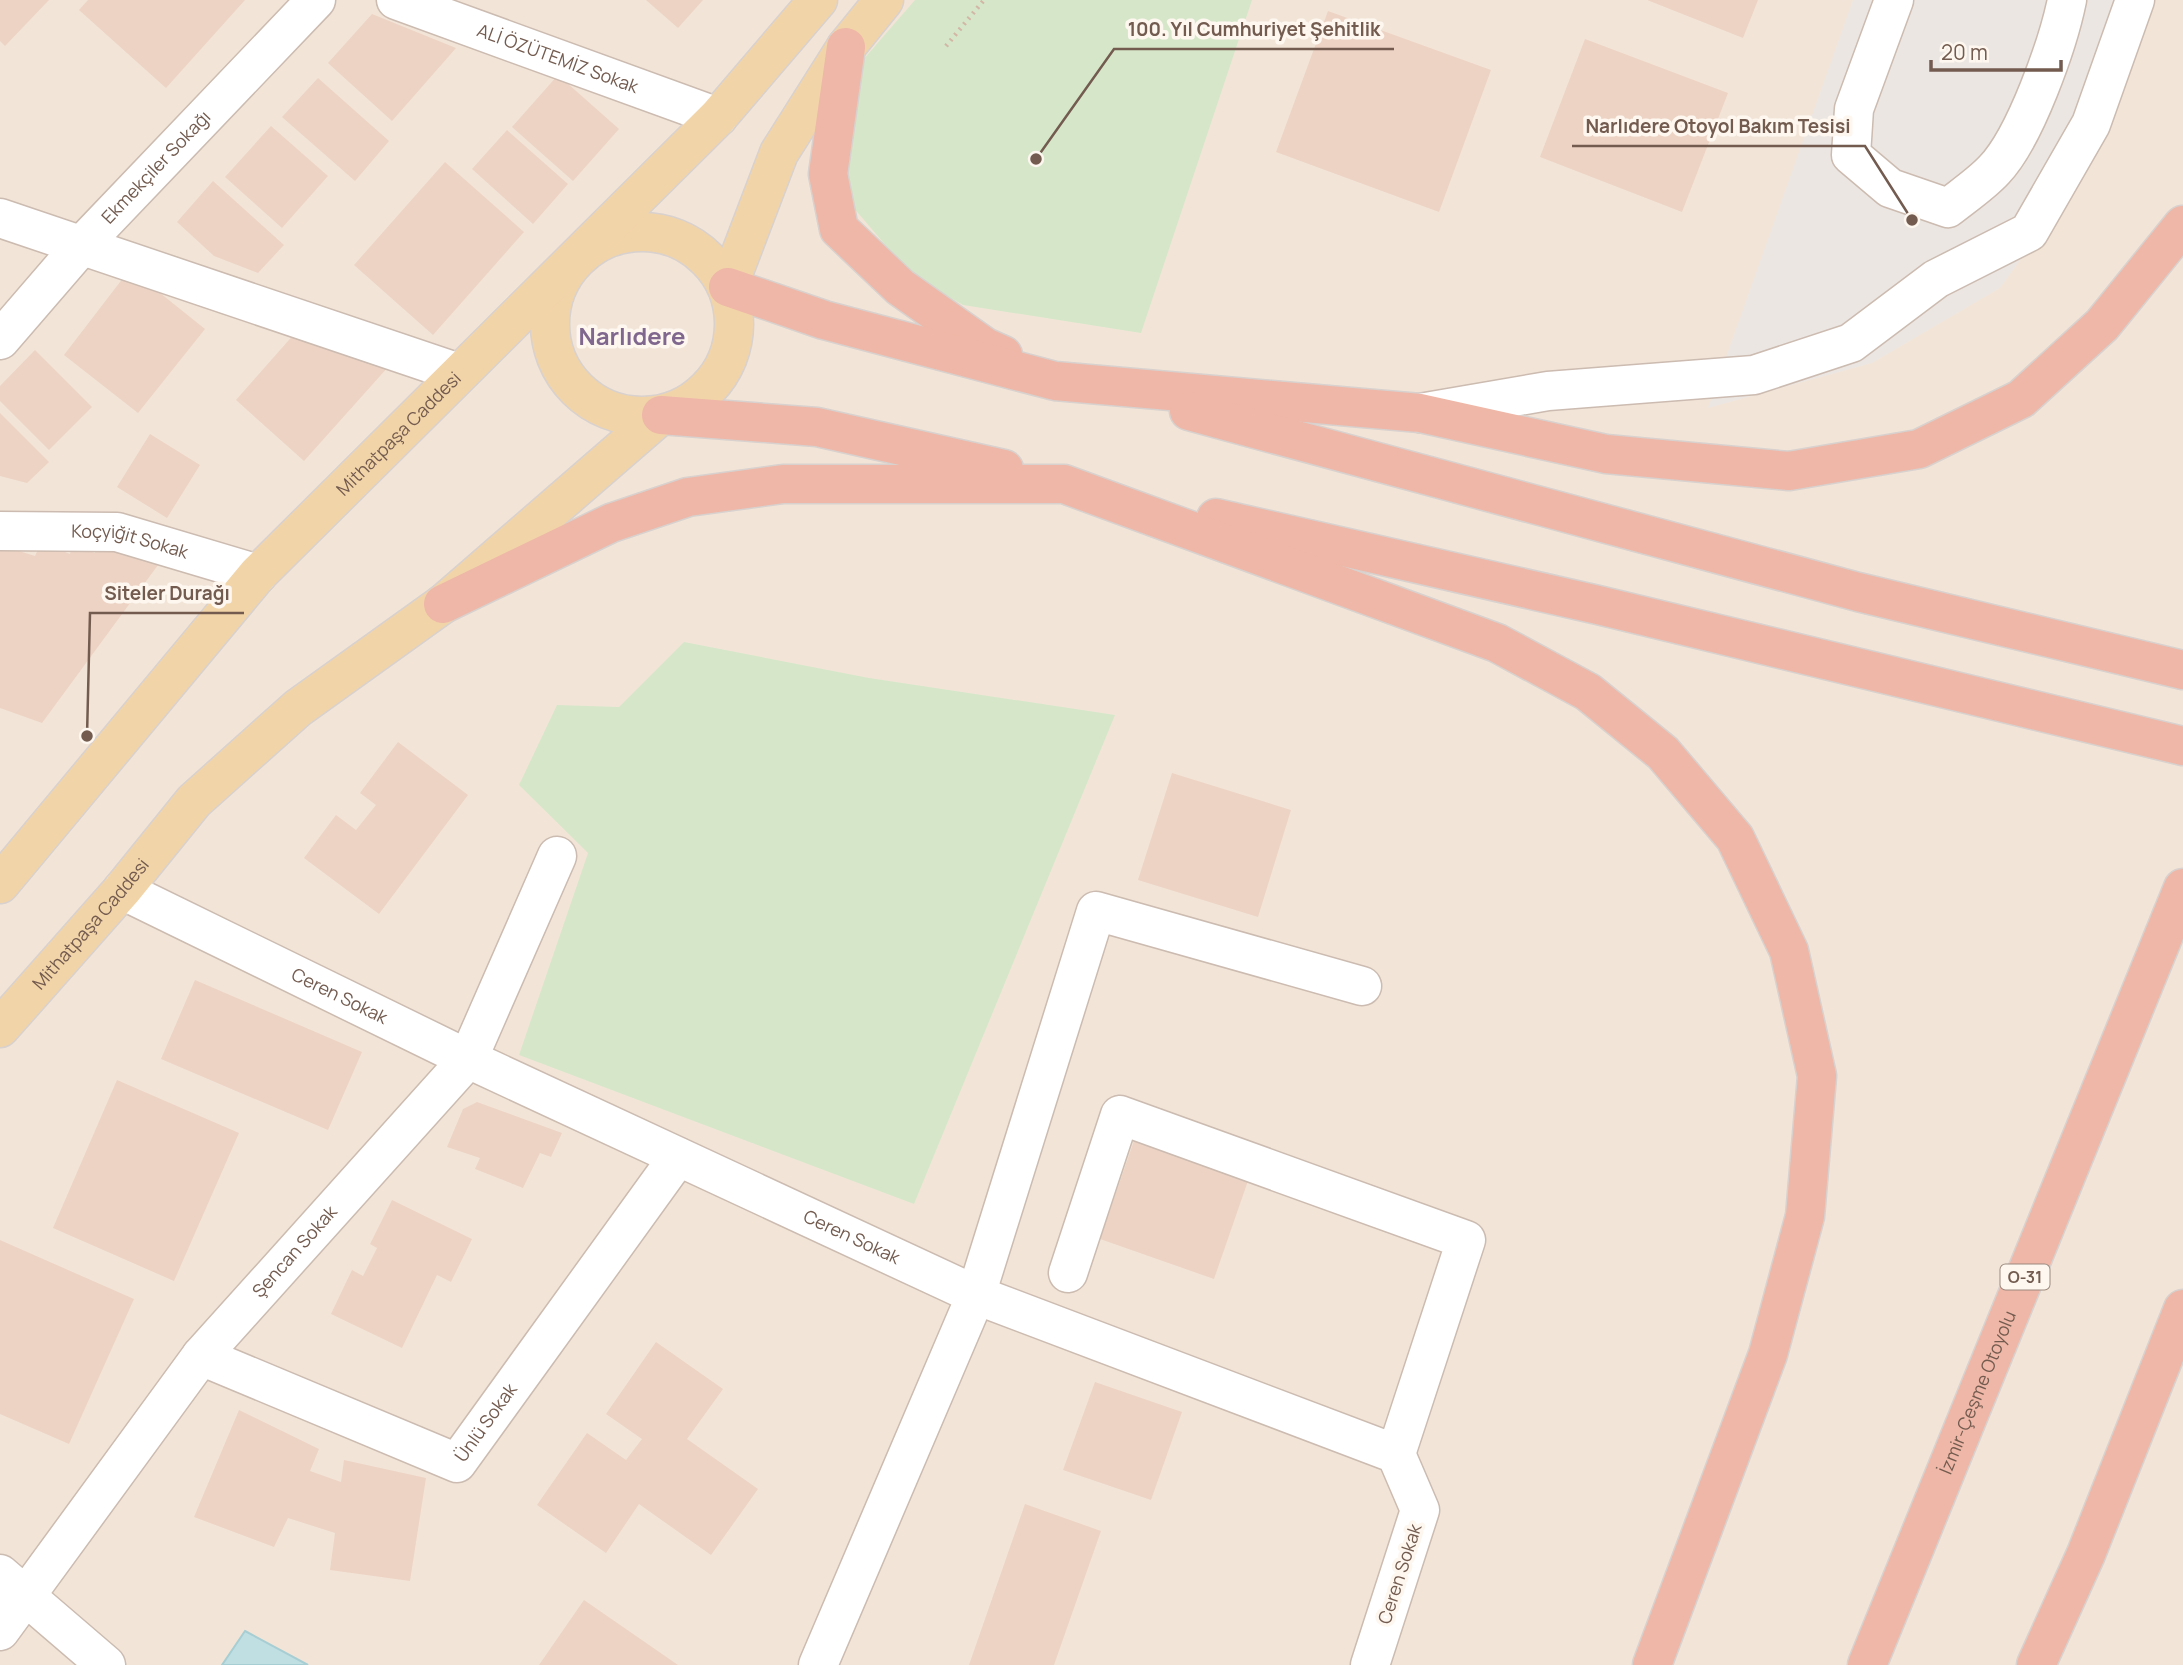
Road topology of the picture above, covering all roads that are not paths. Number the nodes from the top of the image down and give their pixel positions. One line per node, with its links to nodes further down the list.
1 (316, 0): 12 (street, Ekmekçiler Sokağı)
2 (396, 0): 9 (street, ALİ ÖZÜTEMİZ Sokak)
3 (818, 0): 9 (main road, Mithatpaşa Caddesi)
4 (884, 0): 8 (main road)
5 (1894, 0): 6 (street)
6 (2067, 0)
7 (2135, 0): 19 (street)
8 (846, 47): 14 (main road); 17 (highway)
9 (718, 117): 13 (main road, Mithatpaşa Caddesi)
10 (0, 218): 12 (street)
11 (2183, 225): 19 (highway)
12 (82, 245): 15 (street, Ekmekçiler Sokağı); 16 (street)
13 (574, 260): 14 (main road); 16 (main road, Mithatpaşa Caddesi); 20 (main road)
14 (728, 287): 17 (highway); 20 (main road)
15 (0, 340)
16 (459, 373): 23 (main road, Mithatpaşa Caddesi)
17 (1055, 381): 18 (highway)
18 (1093, 385): 19 (highway); 25 (highway)
19 (1420, 412)
20 (661, 415): 21 (highway); 24 (main road, Mithatpaşa Caddesi)
21 (1064, 484): 24 (highway); 26 (highway); 47 (highway)
22 (0, 531): 23 (street, Koçyiğit Sokak)
23 (258, 574): 28 (main road, Mithatpaşa Caddesi)
24 (443, 604): 30 (main road, Mithatpaşa Caddesi)
25 (2183, 670)
26 (2183, 746)
27 (557, 856): 33 (street, Şencan Sokak)
28 (0, 884)
29 (2183, 888): 48 (highway, İzmir-Çeşme Otoyolu / O-31)
30 (122, 890): 32 (main road, Mithatpaşa Caddesi); 33 (street, Ceren Sokak)
31 (1362, 986): 36 (street)
32 (0, 1028)
33 (468, 1059): 34 (street, Ceren Sokak); 38 (street, Şencan Sokak)
34 (678, 1157): 36 (street, Ceren Sokak); 38 (street, Ünlü Sokak)
35 (1068, 1273): 40 (street)
36 (976, 1295): 40 (street, Ceren Sokak); 45 (street)
37 (2183, 1309): 41 (highway)
38 (201, 1356): 42 (street, Şencan Sokak)
39 (2183, 1373): 41 (highway)
40 (1396, 1454): 46 (street, Ceren Sokak)
41 (2086, 1554): 49 (highway)
42 (13, 1585): 43 (street, Şencan Sokak); 44 (street)
43 (0, 1631)
44 (106, 1665)
45 (818, 1665)
46 (1370, 1665)
47 (1652, 1665)
48 (1867, 1665)
49 (2036, 1665)

